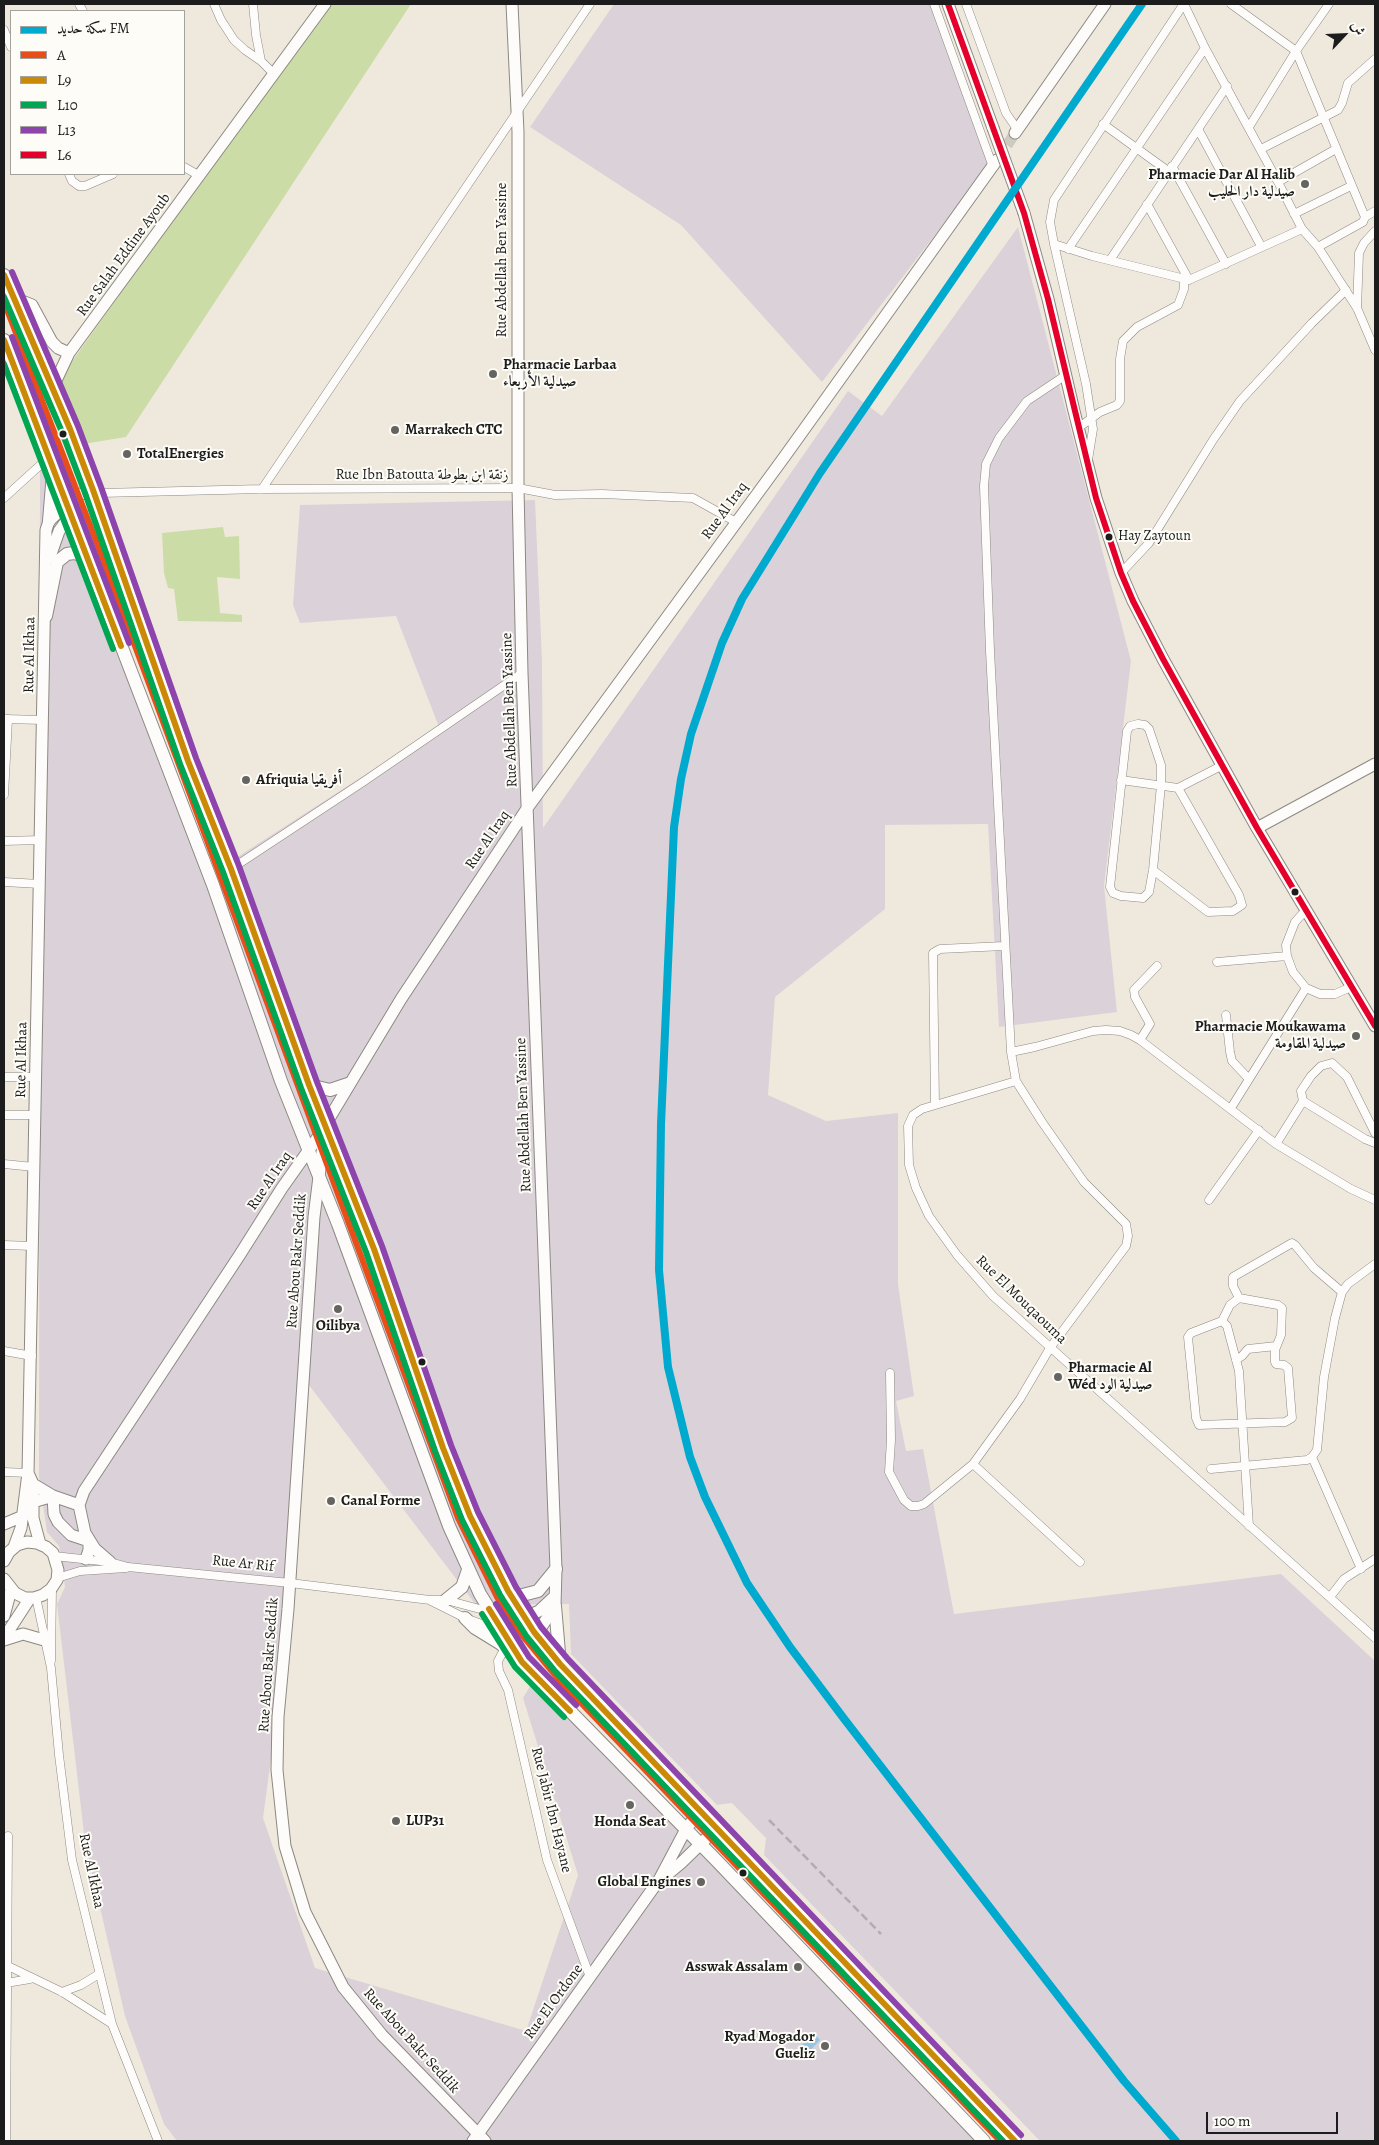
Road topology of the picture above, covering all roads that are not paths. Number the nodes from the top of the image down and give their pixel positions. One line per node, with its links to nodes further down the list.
1 (214, 4): 18 (street)
2 (253, 4): 18 (street)
3 (325, 4): 19 (street, Rue Salah Eddine Ayoub)
4 (512, 4): 21 (street, Rue Abdellah Ben Yassine)
5 (590, 4): 21 (street)
6 (934, 4): 30 (street)
7 (948, 4): 58 (street, bridge)
8 (966, 4): 26 (street)
9 (1105, 4): 26 (street)
10 (1184, 4): 15 (street); 23 (street)
11 (1330, 4): 16 (street)
12 (1235, 5): 16 (street)
13 (4, 30): 14 (street)
14 (10, 45)
15 (1205, 48): 20 (street); 27 (street)
16 (1296, 52): 22 (street); 24 (street)
17 (1375, 59): 22 (street)
18 (261, 60): 19 (street)
19 (273, 73): 35 (street, Rue Salah Eddine Ayoub)
20 (1227, 86): 24 (street); 25 (street)
21 (517, 111): 65 (street, Rue Abdellah Ben Yassine); 66 (street)
22 (1323, 116): 28 (street); 29 (street)
23 (1103, 124): 27 (street); 44 (street)
24 (1249, 127): 28 (street)
25 (1198, 129): 32 (street); 45 (street)
26 (1016, 131)
27 (1136, 147): 32 (street); 47 (street)
28 (1261, 149): 36 (street)
29 (1336, 149): 36 (street); 37 (street)
30 (995, 163): 71 (street, Rue Al Iraq)
31 (185, 168): 35 (street)
32 (1170, 168): 38 (street); 49 (street)
33 (69, 175): 34 (street)
34 (111, 175)
35 (200, 176): 57 (street, Rue Salah Eddine Ayoub)
36 (1278, 182): 40 (street)
37 (1351, 186): 40 (street); 41 (street)
38 (1147, 204): 48 (street); 51 (street)
39 (1375, 210): 41 (street)
40 (1294, 214): 42 (street)
41 (1365, 217): 46 (street)
42 (1302, 229): 45 (street); 46 (street)
43 (1375, 231): 54 (street)
44 (1054, 244): 47 (street); 60 (street)
45 (1261, 246): 49 (street)
46 (1318, 247): 52 (street)
47 (1068, 249): 48 (street)
48 (1110, 260): 51 (street)
49 (1226, 264): 51 (street)
50 (4, 275): 53 (main road)
51 (1186, 280): 60 (street)
52 (1346, 290): 54 (street); 74 (street)
53 (9, 300): 57 (street); 59 (main road)
54 (1357, 308): 56 (street)
55 (5, 345): 62 (main road)
56 (1375, 350)
57 (69, 354): 59 (street, Rue Salah Eddine Ayoub)
58 (1066, 375): 61 (street); 95 (street)
59 (52, 389): 67 (main road)
60 (1091, 418): 61 (street); 63 (street)
61 (1078, 428): 63 (street)
62 (48, 458): 64 (main road); 68 (street)
63 (1088, 464): 74 (street)
64 (53, 470): 69 (main road); 70 (main road)
65 (518, 488): 66 (street, Rue Ibn Batouta زنقة ابن بطوطة); 71 (street, Rue Ibn Batouta زنقة ابن بطوطة); 76 (street, Rue Abdellah Ben Yassine)
66 (262, 489): 67 (street, Rue Ibn Batouta زنقة ابن بطوطة)
67 (96, 494): 69 (street, Rue Al Ikhaa); 90 (main road)
68 (4, 498)
69 (69, 510): 70 (street); 72 (main road); 73 (street, Rue Al Ikhaa)
70 (49, 521): 73 (street, Rue Al Ikhaa)
71 (736, 522): 86 (street, Rue Al Iraq)
72 (88, 557): 75 (main road); 121 (main road)
73 (46, 571): 75 (street, Rue Al Ikhaa)
74 (1121, 572): 81 (street)
75 (46, 616): 78 (street, Rue Al Ikhaa)
76 (522, 672): 86 (street, Rue Abdellah Ben Yassine); 90 (street)
77 (6, 719): 78 (street); 79 (street)
78 (44, 720): 88 (street, Rue Al Ikhaa)
79 (5, 762): 85 (street)
80 (1375, 764): 87 (street)
81 (1223, 766): 84 (street); 87 (street)
82 (1121, 780): 83 (street); 83 (street); 91 (street)
83 (1162, 785): 84 (street); 91 (street)
84 (1178, 788): 91 (street)
85 (4, 795)
86 (528, 807): 110 (street, Rue Al Iraq); 162 (street, Rue Abdellah Ben Yassine)
87 (1257, 828): 94 (street)
88 (41, 840): 89 (street); 93 (street, Rue Al Ikhaa)
89 (4, 841)
90 (231, 869): 109 (main road)
91 (1153, 870)
92 (4, 882): 93 (street)
93 (40, 884): 106 (street, Rue Al Ikhaa)
94 (1305, 911): 96 (street); 99 (street)
95 (1004, 946): 104 (street); 112 (street)
96 (1287, 956): 97 (street); 100 (street)
97 (1217, 962)
98 (1157, 966): 103 (street)
99 (1351, 987): 100 (street); 102 (street)
100 (1306, 988): 107 (street)
101 (1226, 1014): 107 (street)
102 (1375, 1026)
103 (1140, 1040): 104 (street); 113 (street)
104 (1011, 1052): 108 (street)
105 (4, 1077): 106 (street)
106 (36, 1077): 114 (street, Rue Al Ikhaa)
107 (1250, 1079): 113 (street)
108 (1016, 1082): 112 (street, Rue El Mouqaouma); 134 (street)
109 (309, 1084): 110 (main road); 116 (main road)
110 (348, 1084): 116 (street, Rue Al Iraq)
111 (1304, 1101): 118 (street); 119 (street); 120 (street)
112 (935, 1105): 134 (street, Rue El Mouqaouma)
113 (1231, 1108): 117 (street)
114 (36, 1114): 115 (street); 123 (street, Rue Al Ikhaa)
115 (4, 1115)
116 (326, 1124): 121 (street, Rue Al Iraq); 124 (street, Rue Abou Bakr Seddik); 171 (main road)
117 (1258, 1130): 120 (street); 125 (street)
118 (1375, 1133)
119 (1375, 1143)
120 (1276, 1144): 126 (street)
121 (309, 1150): 124 (main road); 149 (street, Rue Al Iraq)
122 (4, 1164): 123 (street)
123 (34, 1167): 128 (street, Rue Al Ikhaa)
124 (319, 1173): 164 (main road); 167 (street, Rue Abou Bakr Seddik)
125 (1209, 1200)
126 (1375, 1200)
127 (4, 1245): 128 (street)
128 (32, 1246): 136 (street, Rue Al Ikhaa)
129 (1375, 1264): 130 (street)
130 (1342, 1292): 131 (street); 140 (street)
131 (1240, 1298): 132 (street); 133 (street)
132 (1222, 1321): 137 (street); 139 (street)
133 (1276, 1346): 137 (street); 139 (street)
134 (1050, 1348): 141 (street); 152 (street, Rue El Mouqaouma)
135 (4, 1351): 136 (street)
136 (32, 1356): 145 (street, Rue Al Ikhaa)
137 (1236, 1360): 139 (street)
138 (890, 1373): 141 (street)
139 (1242, 1423): 142 (street)
140 (1312, 1457): 142 (street); 163 (street)
141 (972, 1464): 160 (street)
142 (1245, 1466): 143 (street); 152 (street)
143 (1211, 1469)
144 (4, 1472): 145 (street)
145 (28, 1473): 146 (street); 150 (street, Rue Al Ikhaa)
146 (33, 1484): 147 (street); 148 (street)
147 (53, 1496): 148 (street); 149 (street); 153 (street)
148 (33, 1502): 154 (street)
149 (79, 1505): 153 (street)
150 (23, 1516): 151 (street); 155 (street, Rue Al Ikhaa)
151 (4, 1524)
152 (1249, 1526): 169 (street, Rue El Mouqaouma)
153 (89, 1541): 157 (street); 159 (street)
154 (40, 1544): 155 (street); 156 (street)
155 (8, 1553)
156 (54, 1556): 157 (street, Rue Ar Rif); 166 (street)
157 (86, 1559): 159 (street, Rue Ar Rif)
158 (1375, 1559): 163 (street)
159 (110, 1562): 161 (street, Rue Ar Rif)
160 (1080, 1562)
161 (128, 1567): 166 (street); 167 (street, Rue Ar Rif)
162 (556, 1569): 171 (main road); 174 (street, Rue Abdellah Ben Yassine)
163 (1361, 1569): 169 (street)
164 (468, 1570): 173 (main road); 175 (main road)
165 (4, 1579): 168 (street)
166 (55, 1582): 170 (street); 187 (street)
167 (290, 1583): 172 (street, Rue Ar Rif); 201 (street, Rue Abou Bakr Seddik)
168 (11, 1590): 170 (street); 176 (street)
169 (1330, 1597): 181 (street, Rue El Mouqaouma)
170 (33, 1598): 182 (street); 183 (street, Rue Al Ikhaa)
171 (511, 1598): 178 (main road)
172 (430, 1600): 173 (street, Rue Ar Rif); 177 (street, Rue Ar Rif)
173 (446, 1600): 175 (street, Rue Ar Rif)
174 (555, 1601): 178 (street); 180 (street); 186 (main road)
175 (491, 1612): 178 (street, Rue Ar Rif); 179 (main road)
176 (4, 1616)
177 (465, 1618): 179 (street, Rue Ar Rif); 184 (main road)
178 (523, 1618): 180 (main road)
179 (504, 1632): 180 (street, Rue Ar Rif); 185 (main road)
180 (534, 1632): 186 (main road)
181 (1375, 1638)
182 (4, 1639): 183 (street)
183 (44, 1640): 187 (street, Rue Al Ikhaa)
184 (505, 1648): 185 (main road); 196 (street, Rue Jabir Ibn Hayane)
185 (522, 1662): 190 (main road)
186 (560, 1664): 188 (main road)
187 (51, 1668): 195 (street, Rue Al Ikhaa)
188 (699, 1812): 189 (main road); 190 (street, Rue El Ordone)
189 (716, 1829): 192 (street, Rue El Ordone); 205 (main road)
190 (686, 1830): 192 (main road); 193 (street, Rue El Ordone)
191 (8, 1836): 194 (street)
192 (700, 1844): 193 (street, Rue El Ordone); 204 (main road)
193 (659, 1880): 196 (street, Rue El Ordone)
194 (6, 1965): 197 (street); 198 (street)
195 (99, 1974): 199 (street); 200 (street, Rue Al Ikhaa)
196 (590, 1978): 201 (street, Rue El Ordone)
197 (30, 1979): 198 (street); 199 (street)
198 (6, 1983): 202 (street)
199 (62, 1992): 200 (street)
200 (112, 2024): 203 (street, Rue Al Ikhaa)
201 (479, 2139)
202 (6, 2141)
203 (158, 2141)
204 (984, 2141)
205 (1015, 2141)

